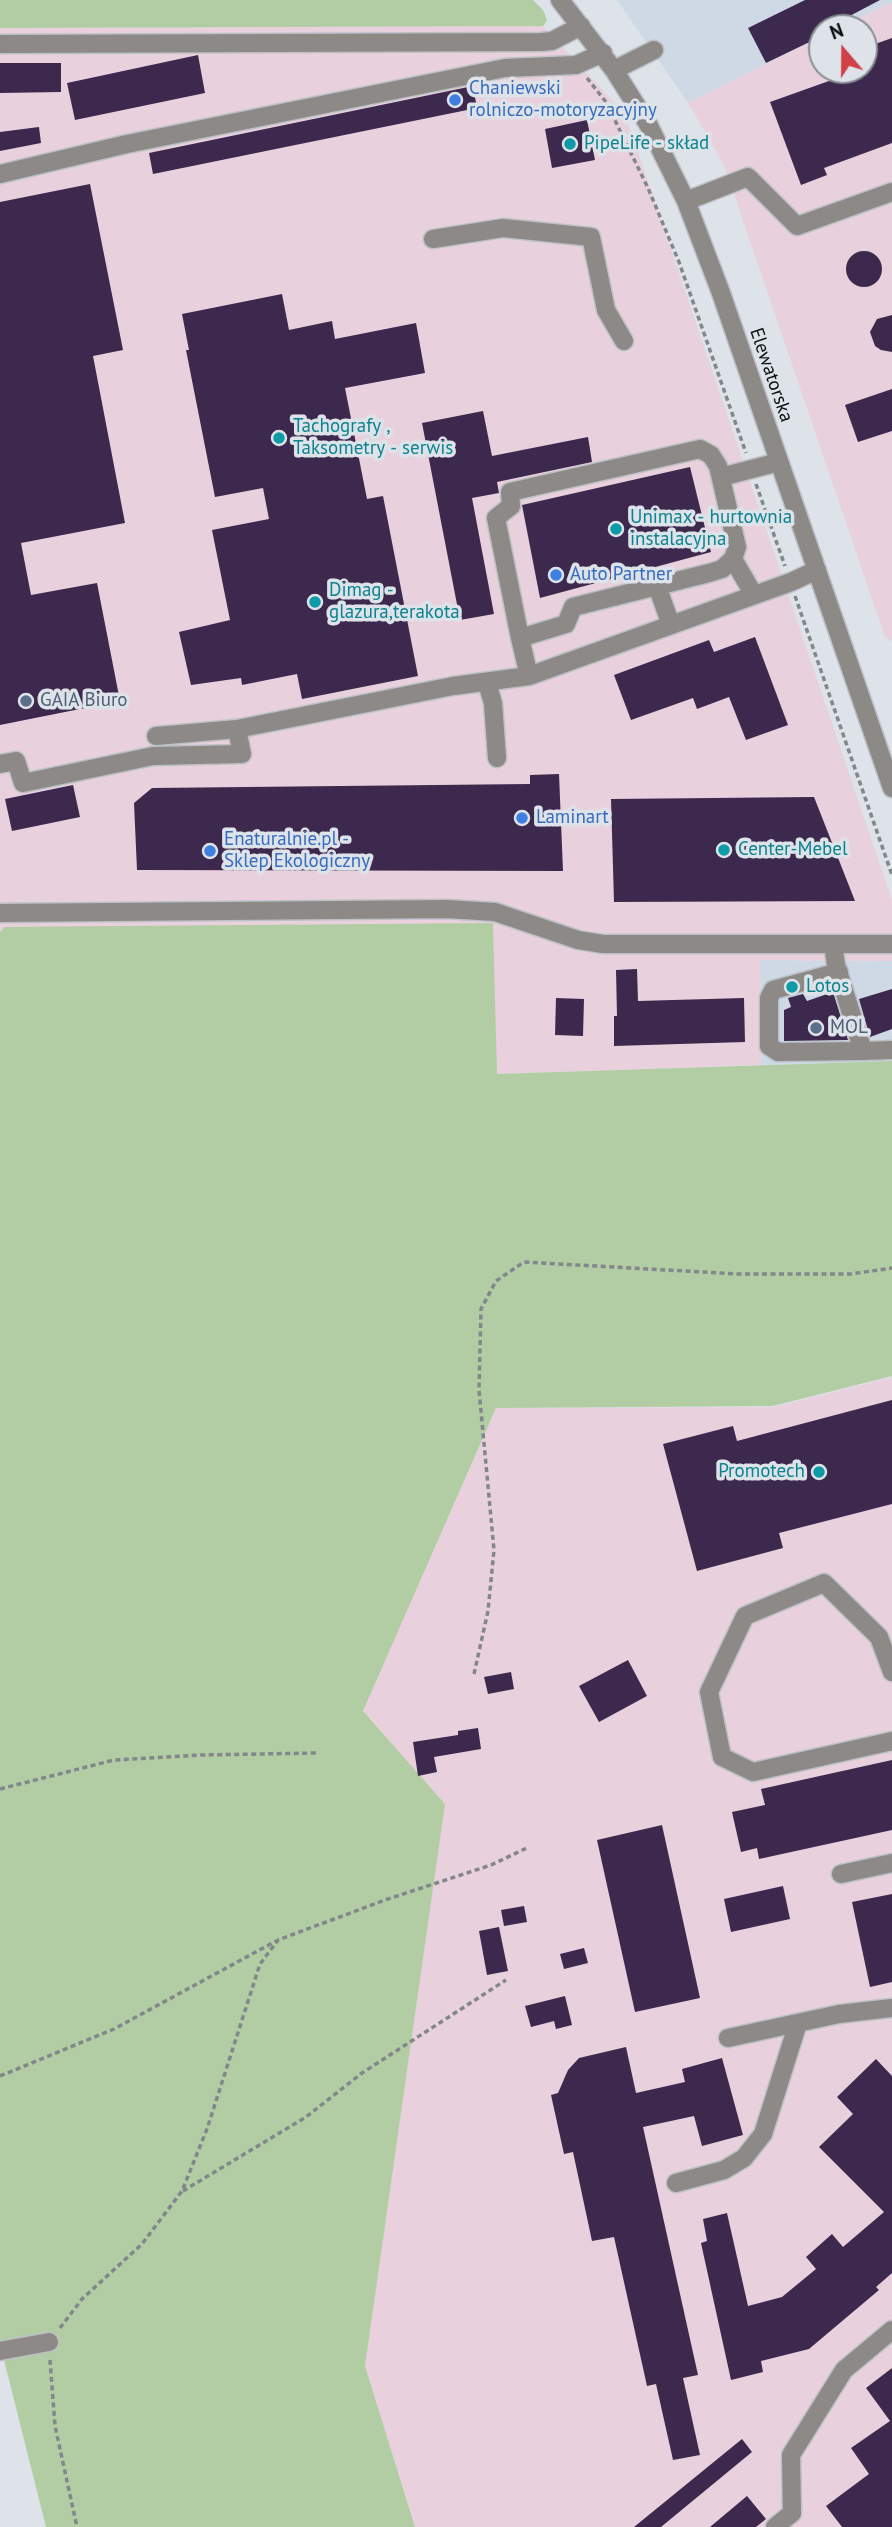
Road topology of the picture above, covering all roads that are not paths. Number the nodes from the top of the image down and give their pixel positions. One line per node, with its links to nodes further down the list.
1 (559, 0): 2 (street, Elewatorska)
2 (581, 26): 3 (street); 5 (street, Elewatorska)
3 (0, 44)
4 (654, 50): 6 (street)
5 (603, 53): 6 (street, Elewatorska); 7 (street)
6 (614, 69): 9 (street, Elewatorska)
7 (0, 174)
8 (892, 192): 9 (street)
9 (686, 201): 12 (street, Elewatorska)
10 (433, 239): 11 (street)
11 (624, 341)
12 (779, 462): 13 (street); 15 (street, Elewatorska)
13 (721, 477): 14 (street); 19 (street)
14 (733, 559): 16 (street); 17 (street)
15 (817, 570): 17 (street); 26 (street, Elewatorska)
16 (657, 586): 18 (street); 19 (street)
17 (754, 595): 18 (street)
18 (671, 625): 20 (street)
19 (520, 638): 20 (street)
20 (529, 676): 21 (street)
21 (487, 683): 22 (street); 24 (street)
22 (237, 729): 23 (street); 25 (street)
23 (156, 736)
24 (497, 758)
25 (0, 764)
26 (892, 788)
27 (0, 913): 28 (street)
28 (833, 944): 29 (street); 30 (street)
29 (892, 944)
30 (839, 972): 32 (street); 32 (street)
31 (892, 1050): 32 (street)
32 (863, 1051)
33 (892, 1672): 34 (street)
34 (892, 1741)
35 (892, 1863): 36 (street)
36 (841, 1874)
37 (892, 2008): 38 (street)
38 (798, 2023): 39 (street); 40 (street)
39 (728, 2038)
40 (676, 2183)
41 (892, 2329): 44 (street)
42 (49, 2342): 43 (street)
43 (0, 2351)
44 (775, 2527)

